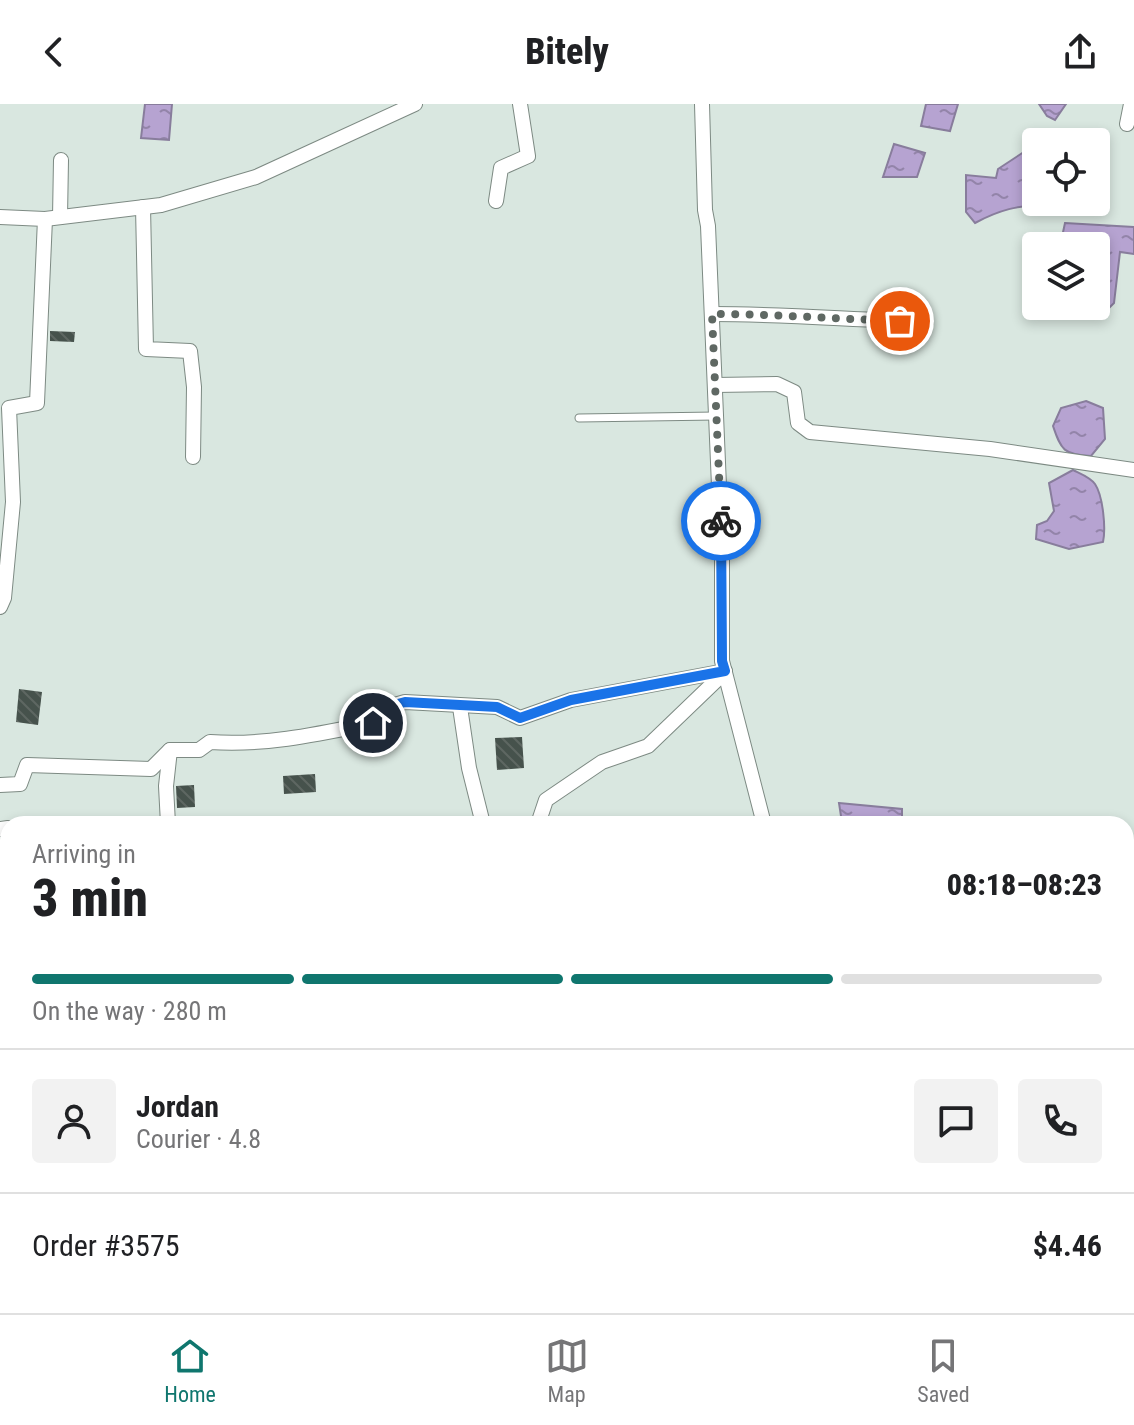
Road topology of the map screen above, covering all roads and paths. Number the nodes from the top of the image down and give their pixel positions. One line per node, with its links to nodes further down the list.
1 (415, 104): 8 (street)
2 (520, 104): 7 (street)
3 (702, 104): 11 (street)
4 (1131, 104): 5 (street)
5 (1127, 124)
6 (61, 160): 10 (street)
7 (496, 201)
8 (143, 207): 10 (street); 16 (street)
9 (0, 217): 10 (street)
10 (52, 218): 18 (street)
11 (712, 314): 12 (street); 13 (street)
12 (926, 322)
13 (715, 385): 14 (street); 17 (street)
14 (716, 416): 15 (lane); 20 (street)
15 (579, 418)
16 (193, 457)
17 (1134, 470)
18 (5, 472): 19 (street)
19 (0, 607)
20 (725, 671): 21 (street); 26 (street); 27 (street)
21 (460, 707): 22 (street); 25 (street)
22 (170, 750): 23 (street); 24 (street)
23 (0, 785)
24 (168, 816)
25 (481, 816)
26 (541, 816)
27 (762, 816)

